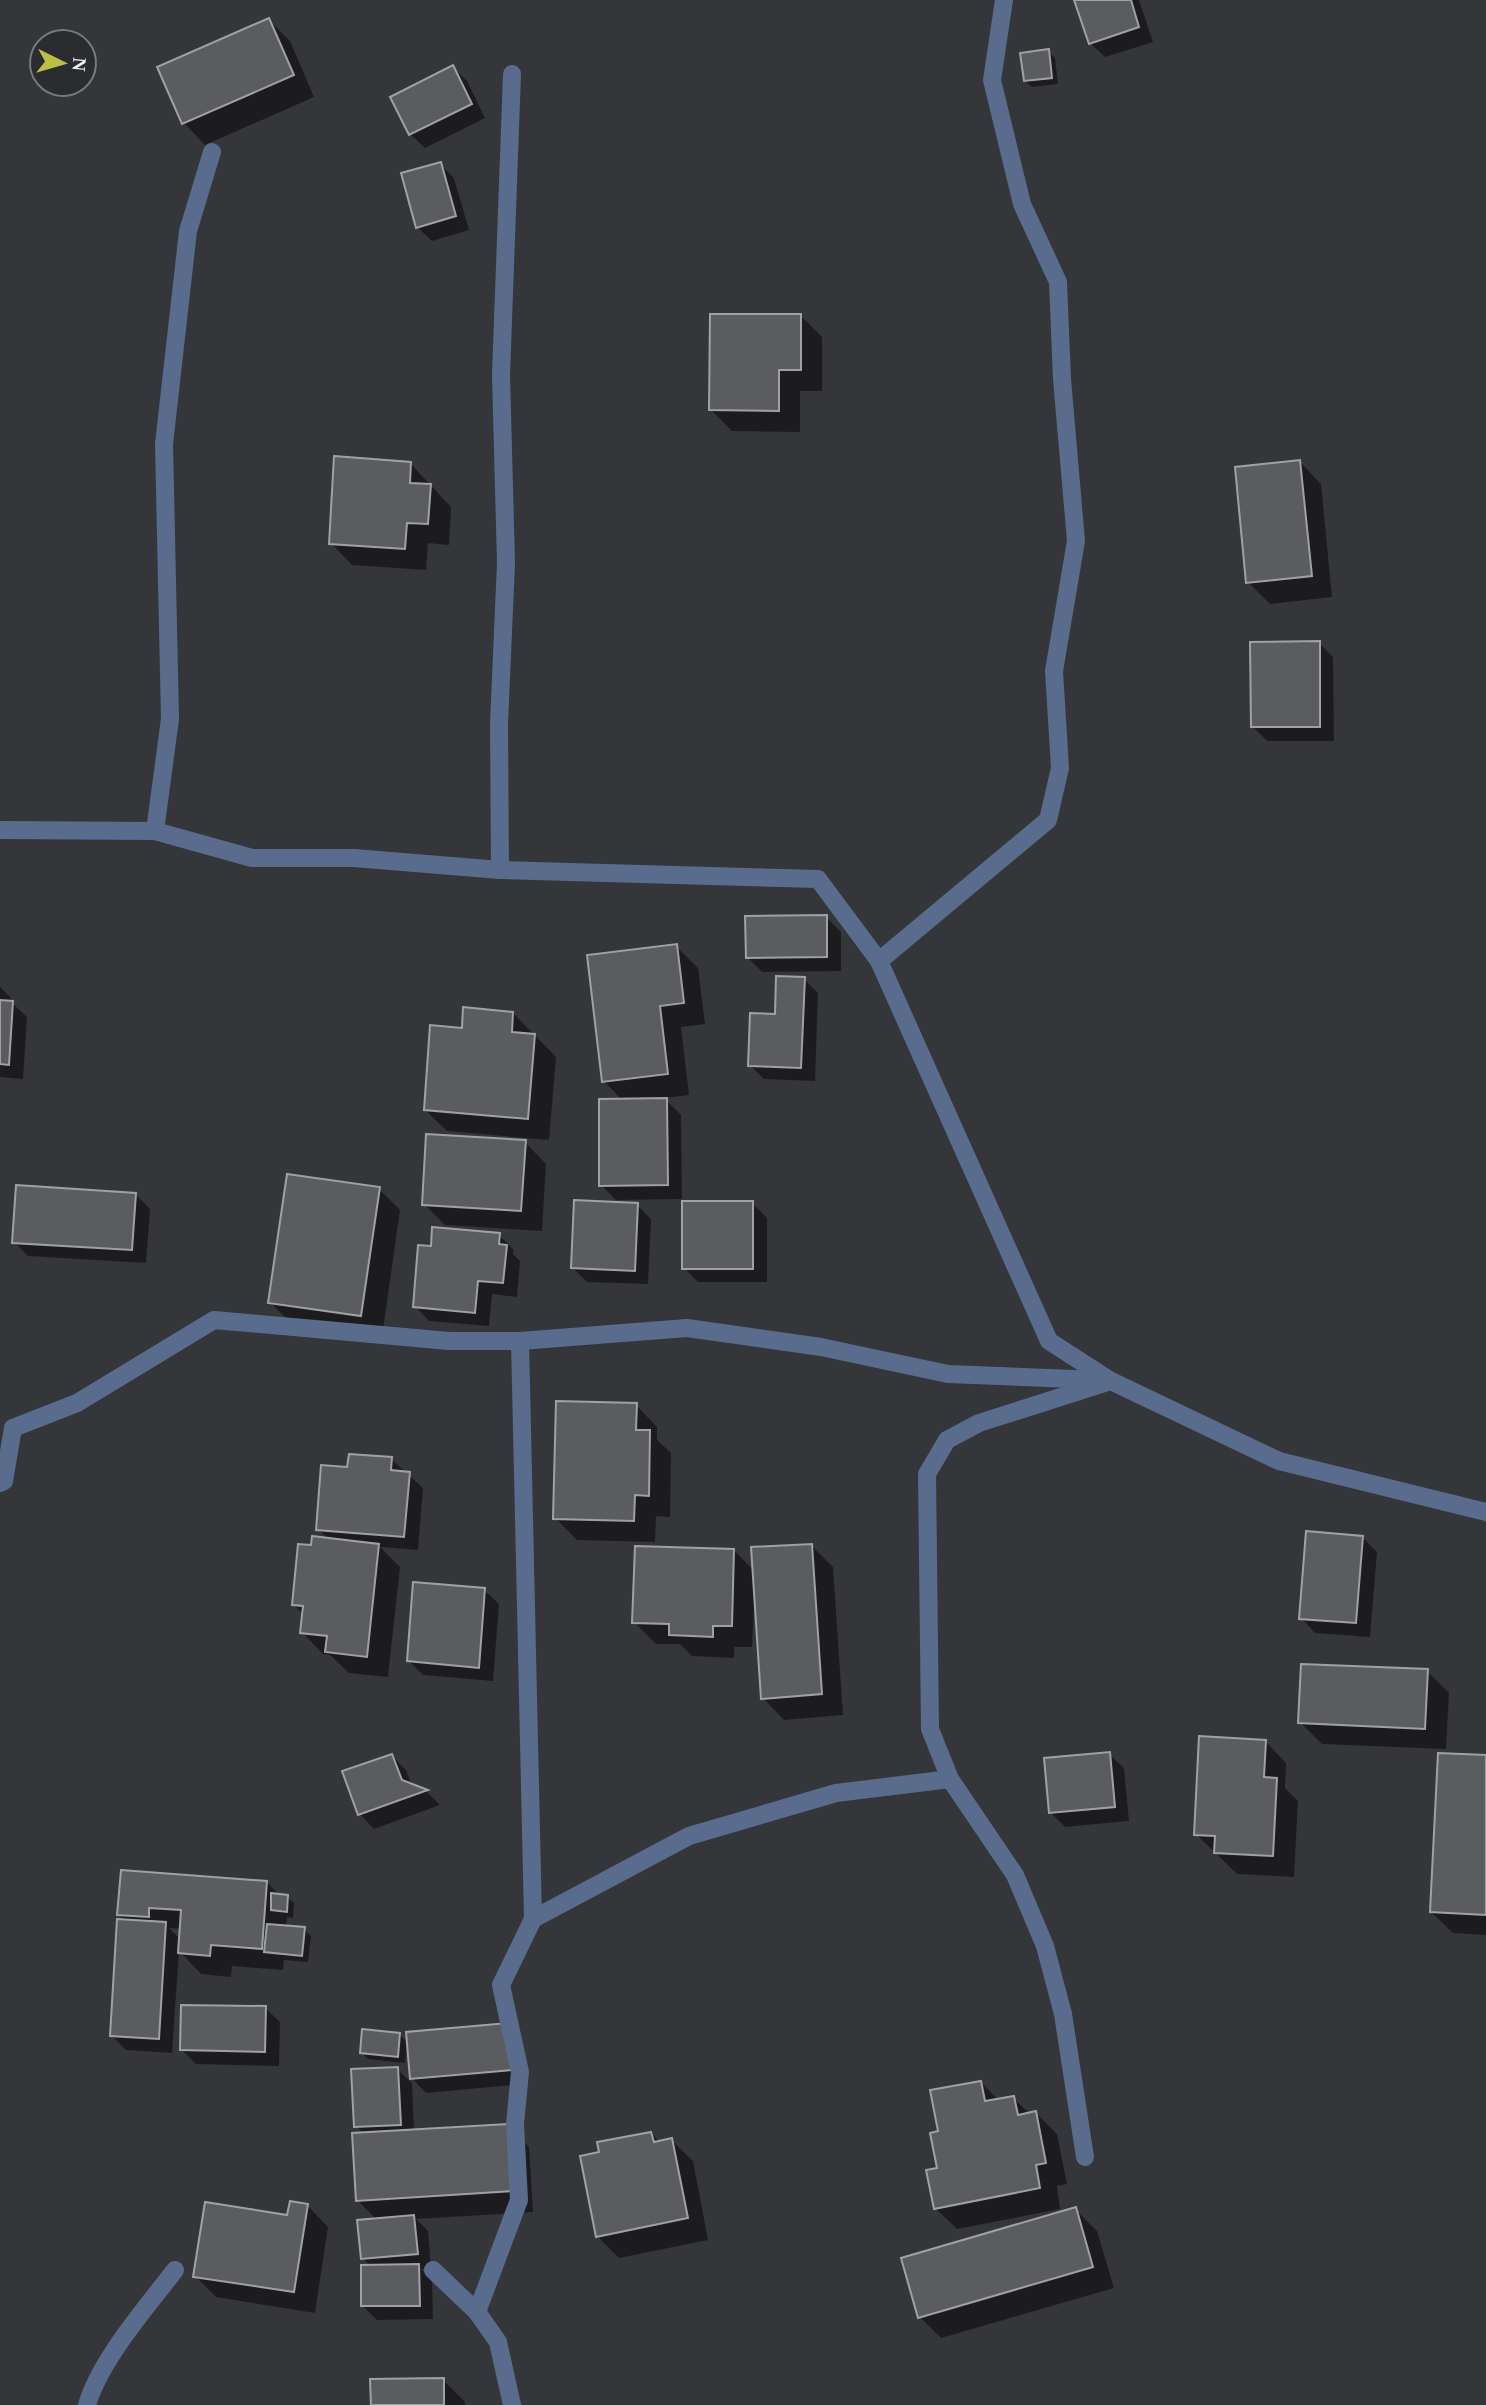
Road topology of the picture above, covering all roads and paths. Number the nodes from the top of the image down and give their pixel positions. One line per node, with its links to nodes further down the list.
1 (1004, 0): 7 (street)
2 (512, 75): 6 (street)
3 (212, 152): 5 (street)
4 (0, 830): 5 (street)
5 (155, 831): 6 (street)
6 (500, 870): 7 (street)
7 (879, 961): 9 (street)
8 (520, 1341): 9 (street); 10 (street); 13 (street)
9 (1111, 1381): 11 (street); 12 (street)
10 (0, 1483)
11 (1486, 1512)
12 (950, 1779): 13 (street); 14 (street)
13 (533, 1919): 17 (street)
14 (1085, 2157)
15 (175, 2270): 18 (street)
16 (433, 2270): 17 (street)
17 (477, 2312): 19 (street)
18 (87, 2405)
19 (512, 2405)

